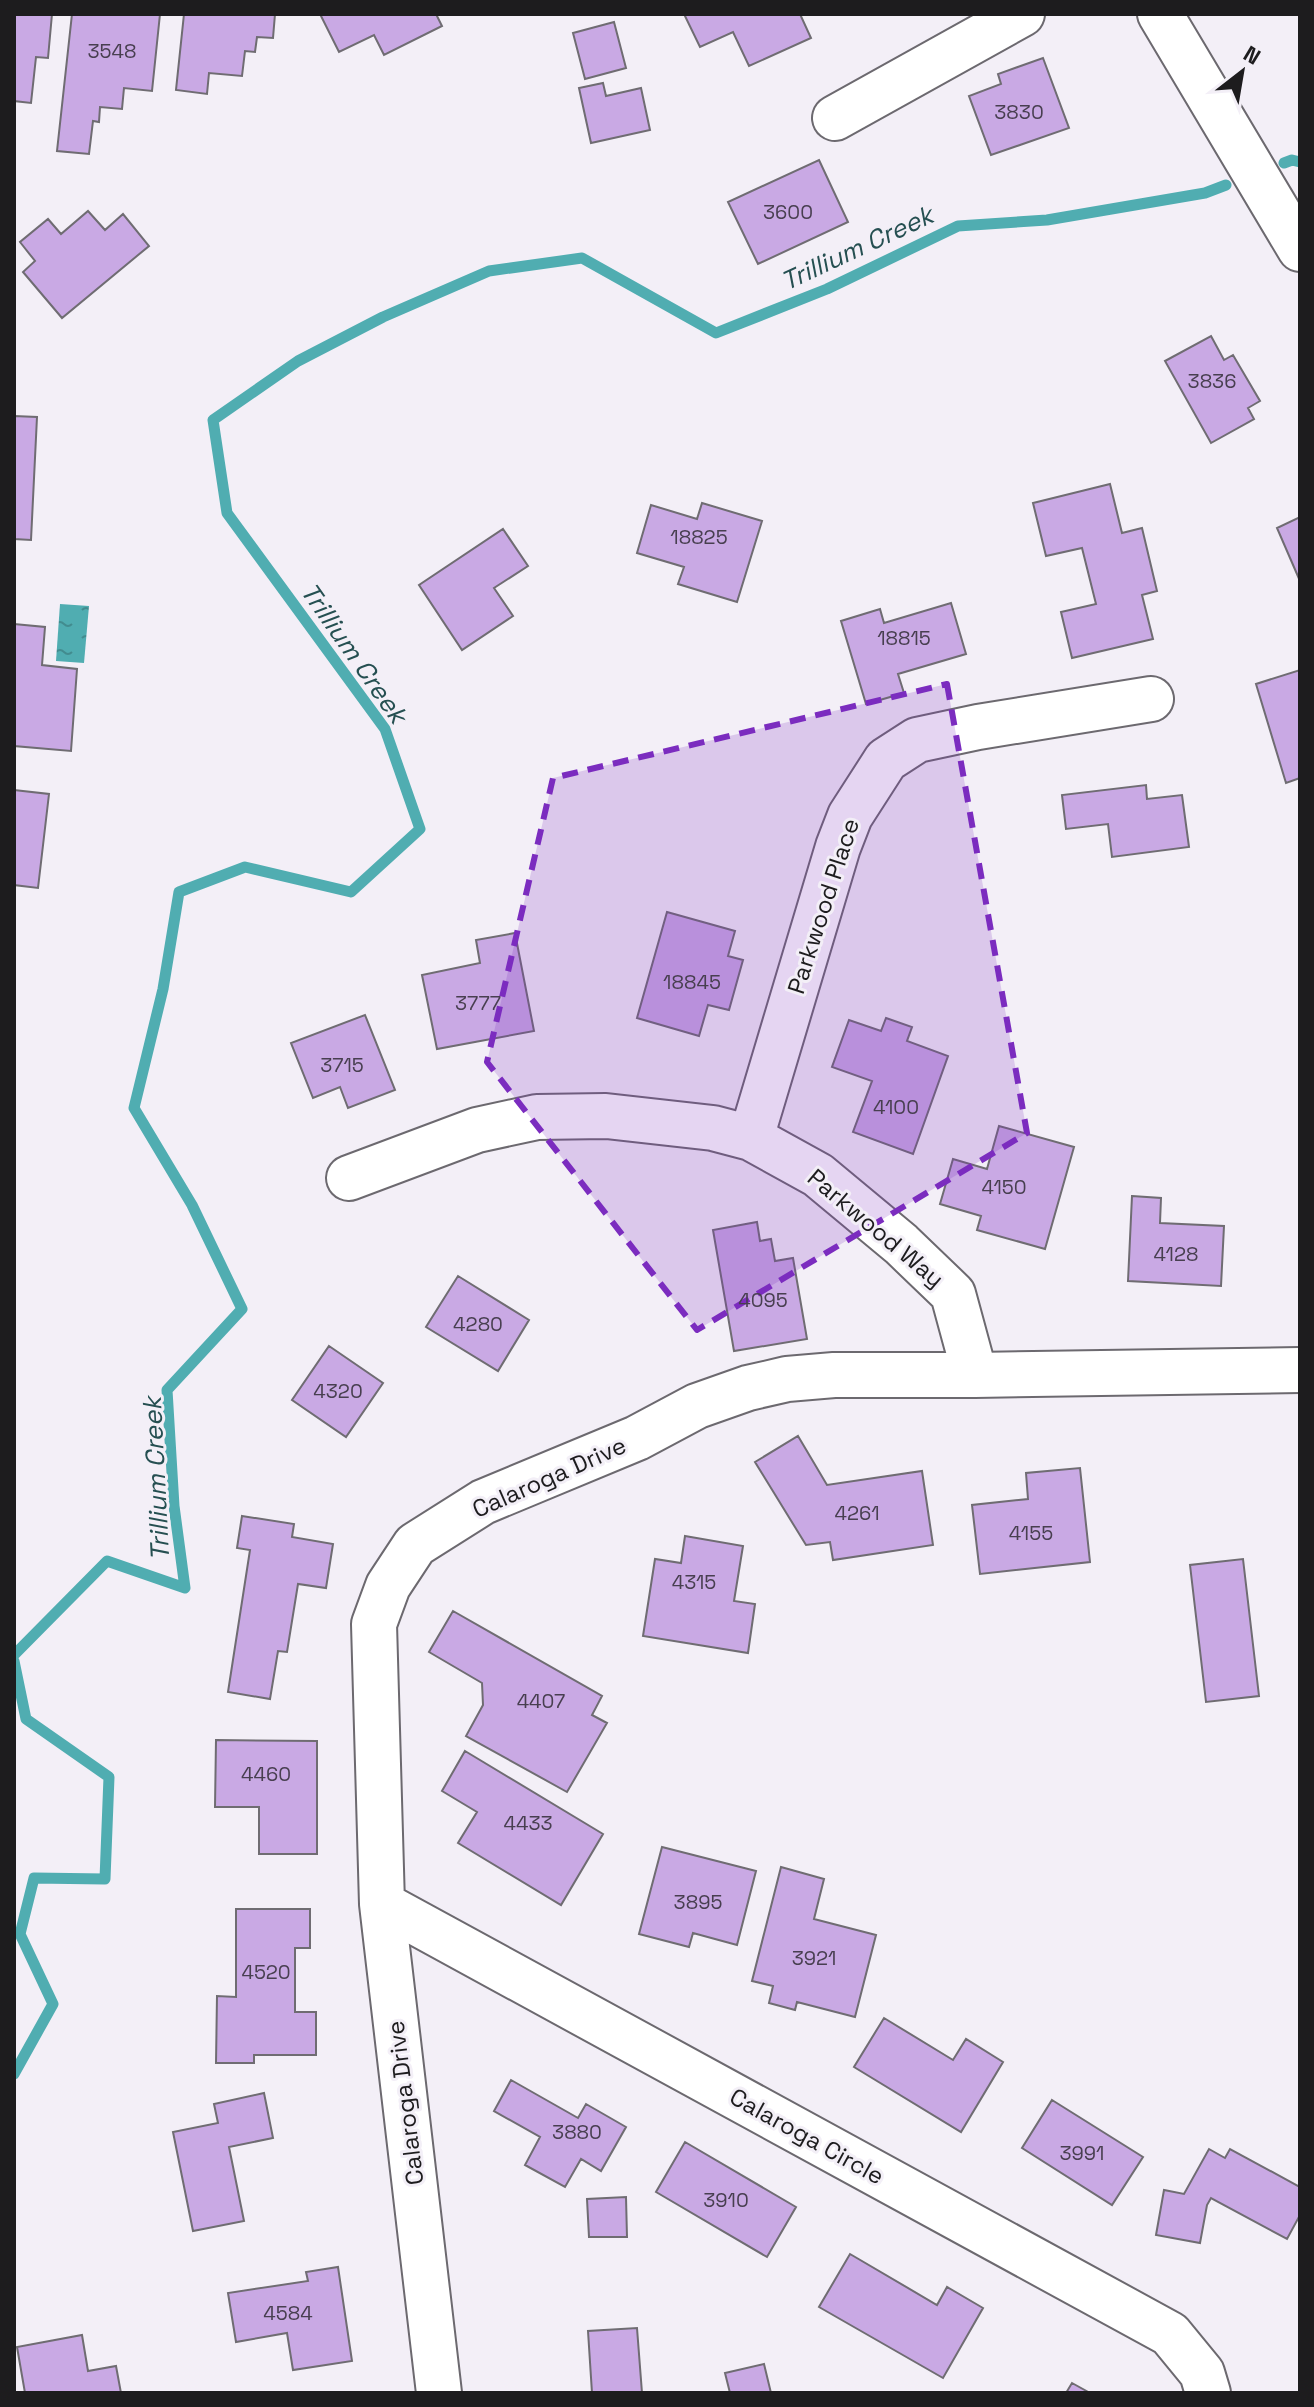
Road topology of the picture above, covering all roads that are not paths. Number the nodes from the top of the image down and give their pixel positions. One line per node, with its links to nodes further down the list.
1 (1022, 14): 3 (street)
2 (1160, 14): 4 (street)
3 (835, 118)
4 (1300, 249)
5 (1151, 699): 6 (street, Parkwood Place)
6 (751, 1138): 7 (street, Parkwood Way); 9 (street, Parkwood Way)
7 (349, 1178)
8 (1300, 1370): 9 (street, Calaroga Drive)
9 (975, 1375): 10 (street, Calaroga Drive)
10 (382, 1904): 11 (street, Calaroga Drive); 12 (street, Calaroga Circle)
11 (439, 2393)
12 (1208, 2393)

